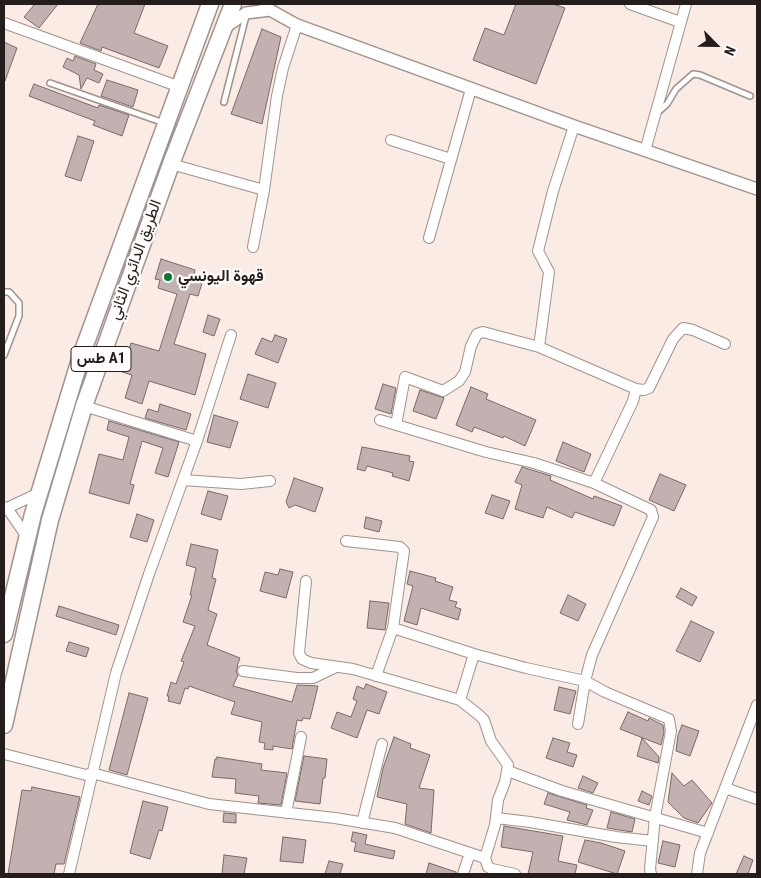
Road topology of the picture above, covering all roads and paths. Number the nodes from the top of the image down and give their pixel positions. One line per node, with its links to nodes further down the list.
1 (210, 4): 10 (highway, الطريق الدائري الثاني / طس A1)
2 (630, 4): 6 (street)
3 (686, 4): 6 (street)
4 (268, 7): 5 (street); 8 (street)
5 (240, 9): 13 (lane); 20 (highway, الطريق الدائري الثاني / طس A1)
6 (680, 22): 14 (street)
7 (4, 23): 10 (street)
8 (296, 25): 11 (street); 22 (street)
9 (50, 83): 15 (lane)
10 (180, 87): 15 (highway, الطريق الدائري الثاني / طس A1)
11 (471, 89): 16 (street); 19 (street)
12 (750, 96): 14 (lane)
13 (224, 102)
14 (654, 115): 18 (street)
15 (166, 124): 38 (highway, الطريق الدائري الثاني / طس A1)
16 (574, 126): 18 (street); 28 (street)
17 (391, 140): 19 (street)
18 (645, 150): 21 (street)
19 (451, 159): 23 (street)
20 (171, 164): 22 (street); 31 (highway, الطريق الدائري الثاني / طس A1)
21 (757, 189)
22 (264, 190): 24 (street)
23 (428, 238)
24 (253, 247)
25 (4, 292): 29 (lane)
26 (231, 336): 34 (street)
27 (725, 344): 30 (street)
28 (539, 347): 30 (street); 33 (street)
29 (4, 355)
30 (636, 389): 37 (street)
31 (84, 406): 34 (street); 53 (highway, الطريق الدائري الثاني / طس A1)
32 (380, 420): 33 (street)
33 (396, 425): 37 (street)
34 (197, 441): 35 (street)
35 (183, 480): 36 (street); 58 (street)
36 (270, 481)
37 (594, 483): 49 (street)
38 (39, 493): 39 (street); 40 (highway, الطريق الدائري الثاني / طس A1)
39 (5, 507): 40 (street)
40 (27, 537): 44 (highway, الطريق الدائري الثاني / طس A1)
41 (346, 541): 43 (street)
42 (306, 581): 46 (street)
43 (393, 628): 45 (street); 48 (street)
44 (4, 634)
45 (474, 654): 49 (street); 50 (street)
46 (334, 668): 47 (street); 48 (street)
47 (243, 671)
48 (376, 676): 50 (street)
49 (585, 681): 52 (street); 62 (street)
50 (460, 700): 57 (street)
51 (757, 705): 59 (street)
52 (578, 724)
53 (4, 725)
54 (301, 738): 61 (street)
55 (382, 744): 64 (street)
56 (4, 754): 58 (street)
57 (508, 771): 62 (street); 63 (street)
58 (92, 773): 61 (street); 69 (street)
59 (725, 788): 60 (street); 65 (street)
60 (757, 798)
61 (286, 813): 64 (street)
62 (655, 817): 65 (street); 66 (street)
63 (496, 818): 66 (street); 68 (street)
64 (362, 823): 67 (street)
65 (708, 833): 74 (street)
66 (653, 842): 73 (street)
67 (470, 853): 68 (street); 71 (street)
68 (486, 858): 72 (street)
69 (70, 873): 70 (street)
70 (81, 874)
71 (463, 874)
72 (515, 874)
73 (652, 874)
74 (697, 874)

